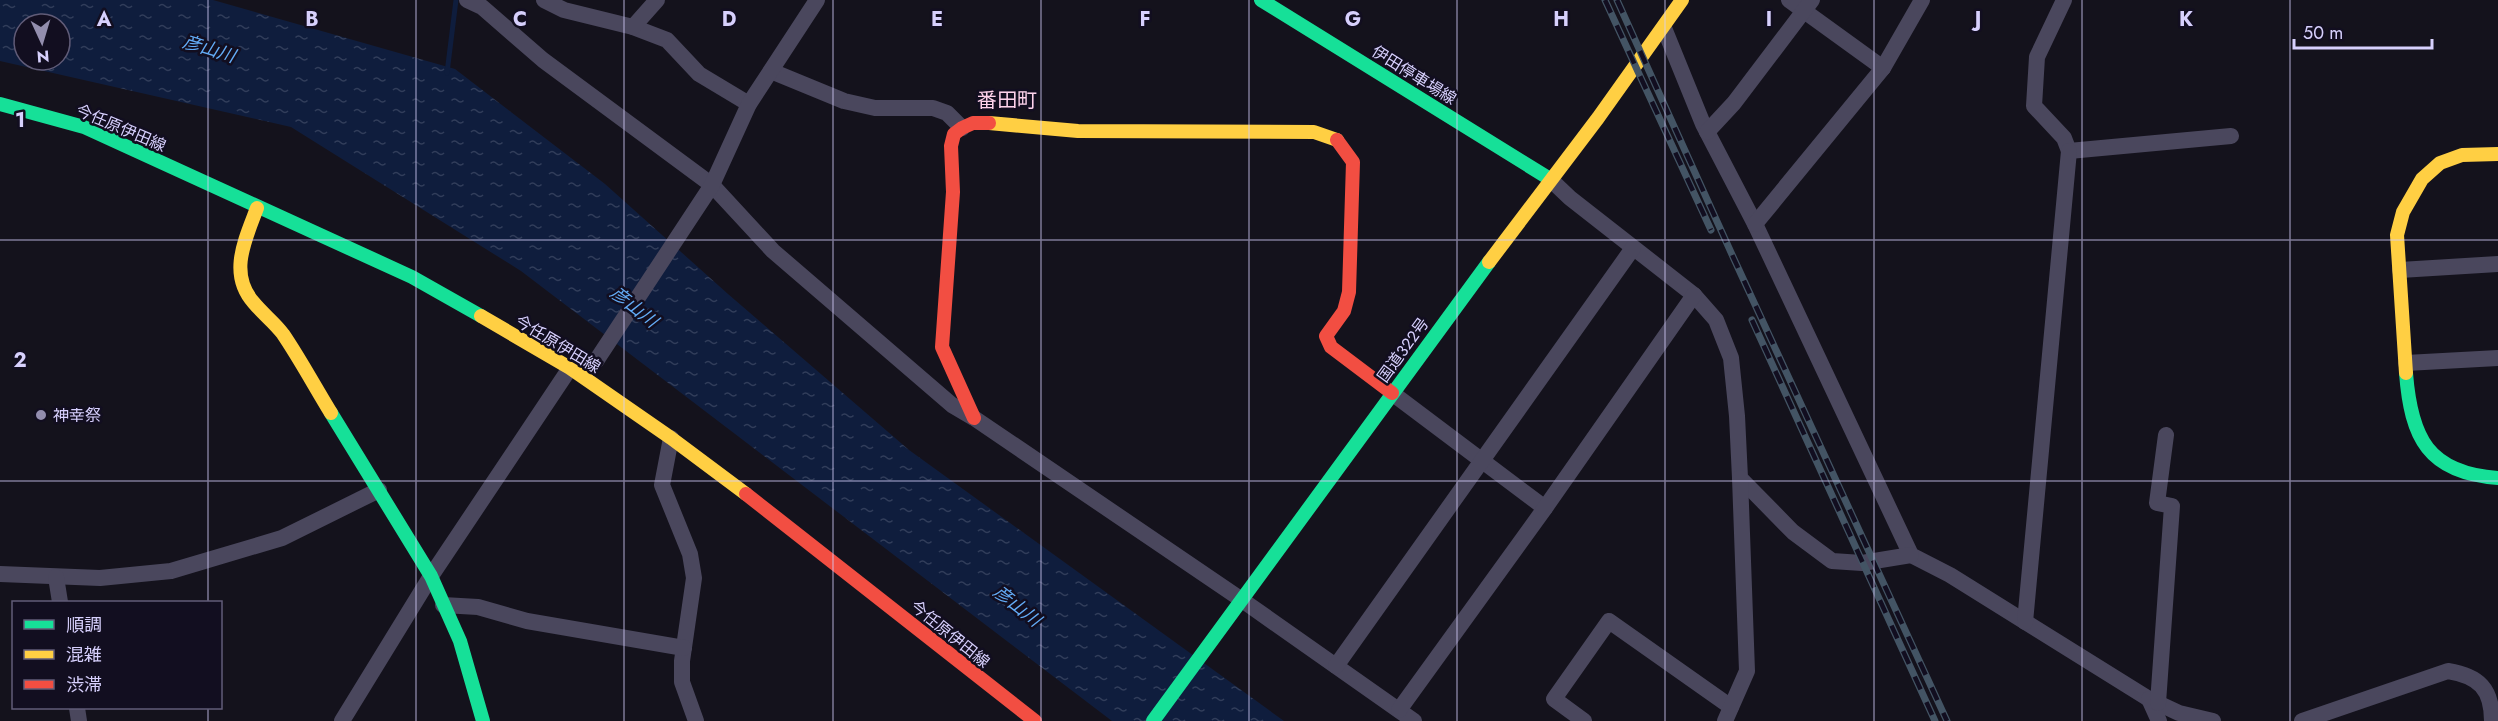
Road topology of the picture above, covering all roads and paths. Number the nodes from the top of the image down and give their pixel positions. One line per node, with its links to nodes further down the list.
1 (467, 0): 23 (street)
2 (544, 0): 11 (street)
3 (657, 0): 11 (street)
4 (817, 0): 14 (street)
5 (1261, 0): 22 (main road, 伊田停車場線)
6 (1682, 0): 12 (main road, 国道322号)
7 (1789, 0): 10 (street)
8 (1922, 0): 13 (street)
9 (2064, 0): 20 (street)
10 (1808, 5): 13 (street); 18 (street)
11 (633, 27): 16 (street)
12 (1664, 28): 18 (street); 22 (main road, 国道322号)
13 (1883, 68): 25 (street)
14 (771, 71): 16 (street); 17 (street)
15 (0, 104): 24 (main road, 今任原伊田線)
16 (749, 104): 23 (street)
17 (962, 128): 33 (main road); 34 (main road)
18 (1707, 132): 25 (street)
19 (2231, 136): 20 (street)
20 (2069, 151): 49 (street)
21 (2498, 154): 28 (main road)
22 (1550, 179): 26 (street); 33 (main road, 国道322号)
23 (709, 190): 32 (street); 34 (street)
24 (256, 208): 32 (main road, 今任原伊田線); 40 (main road)
25 (1755, 224): 42 (street)
26 (1633, 248): 29 (street); 37 (street)
27 (2498, 264): 28 (street)
28 (2400, 270): 31 (main road)
29 (1694, 295): 38 (street); 41 (street)
30 (2498, 358): 31 (street)
31 (2406, 363): 39 (main road)
32 (570, 368): 36 (main road, 今任原伊田線); 44 (street)
33 (1392, 393): 37 (street); 46 (main road, 国道322号)
34 (974, 417): 46 (street)
35 (2166, 435): 52 (street)
36 (671, 438): 50 (street); 58 (main road, 今任原伊田線)
37 (1482, 460): 41 (street); 51 (street)
38 (1740, 478): 42 (street); 54 (street)
39 (2498, 478)
40 (379, 490): 44 (main road); 45 (street)
41 (1545, 508): 53 (street)
42 (1911, 555): 49 (street)
43 (0, 574): 45 (street)
44 (431, 576): 48 (main road); 55 (street)
45 (56, 577): 47 (street)
46 (1242, 600): 51 (street); 59 (main road, 国道322号)
47 (60, 601)
48 (444, 605): 50 (street); 56 (main road)
49 (2025, 622): 52 (street)
50 (684, 648): 57 (street)
51 (1336, 666): 53 (street)
52 (2154, 701): 62 (street); 63 (street)
53 (1399, 710): 60 (street)
54 (1728, 714): 61 (street)
55 (342, 721)
56 (483, 721)
57 (696, 721)
58 (1035, 721)
59 (1153, 721)
60 (1414, 721)
61 (1584, 721)
62 (2159, 721)
63 (2213, 721)
64 (2302, 721): 65 (street)
65 (2492, 721)

